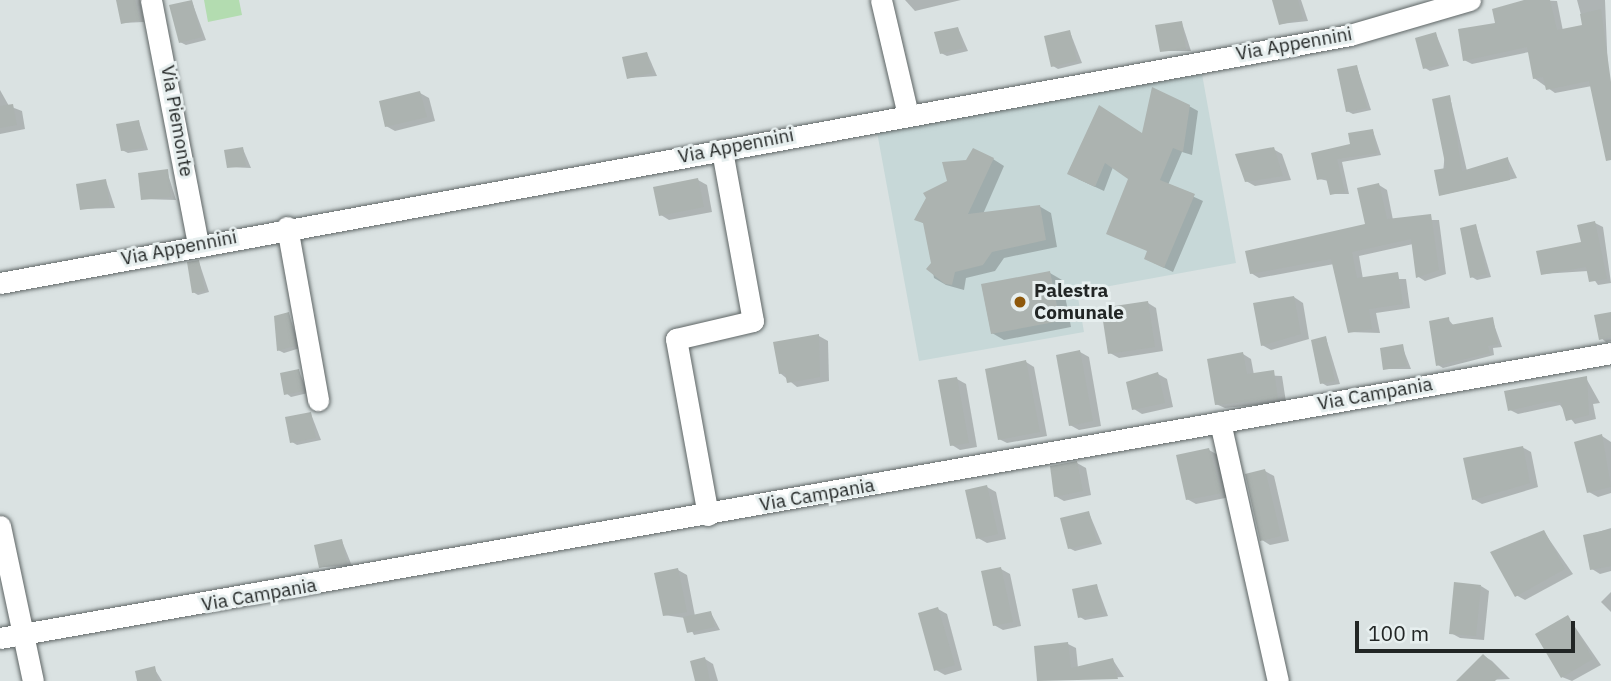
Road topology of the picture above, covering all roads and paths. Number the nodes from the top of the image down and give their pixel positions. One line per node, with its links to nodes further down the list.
1 (151, 0): 7 (street, Via Piemonte)
2 (881, 0): 4 (street)
3 (1470, 0): 4 (street, Via Appennini)
4 (907, 111): 5 (street, Via Appennini)
5 (722, 150): 6 (street, Via Appennini); 12 (street)
6 (287, 227): 7 (street, Via Appennini); 10 (street)
7 (198, 244): 8 (street, Via Appennini)
8 (0, 283)
9 (1611, 353): 11 (street, Via Campania)
10 (318, 400)
11 (1220, 422): 12 (street, Via Campania); 17 (street)
12 (708, 515): 14 (street, Via Campania)
13 (0, 526): 14 (street)
14 (23, 634): 15 (street, Via Campania); 16 (street)
15 (0, 638)
16 (33, 681)
17 (1278, 681)

